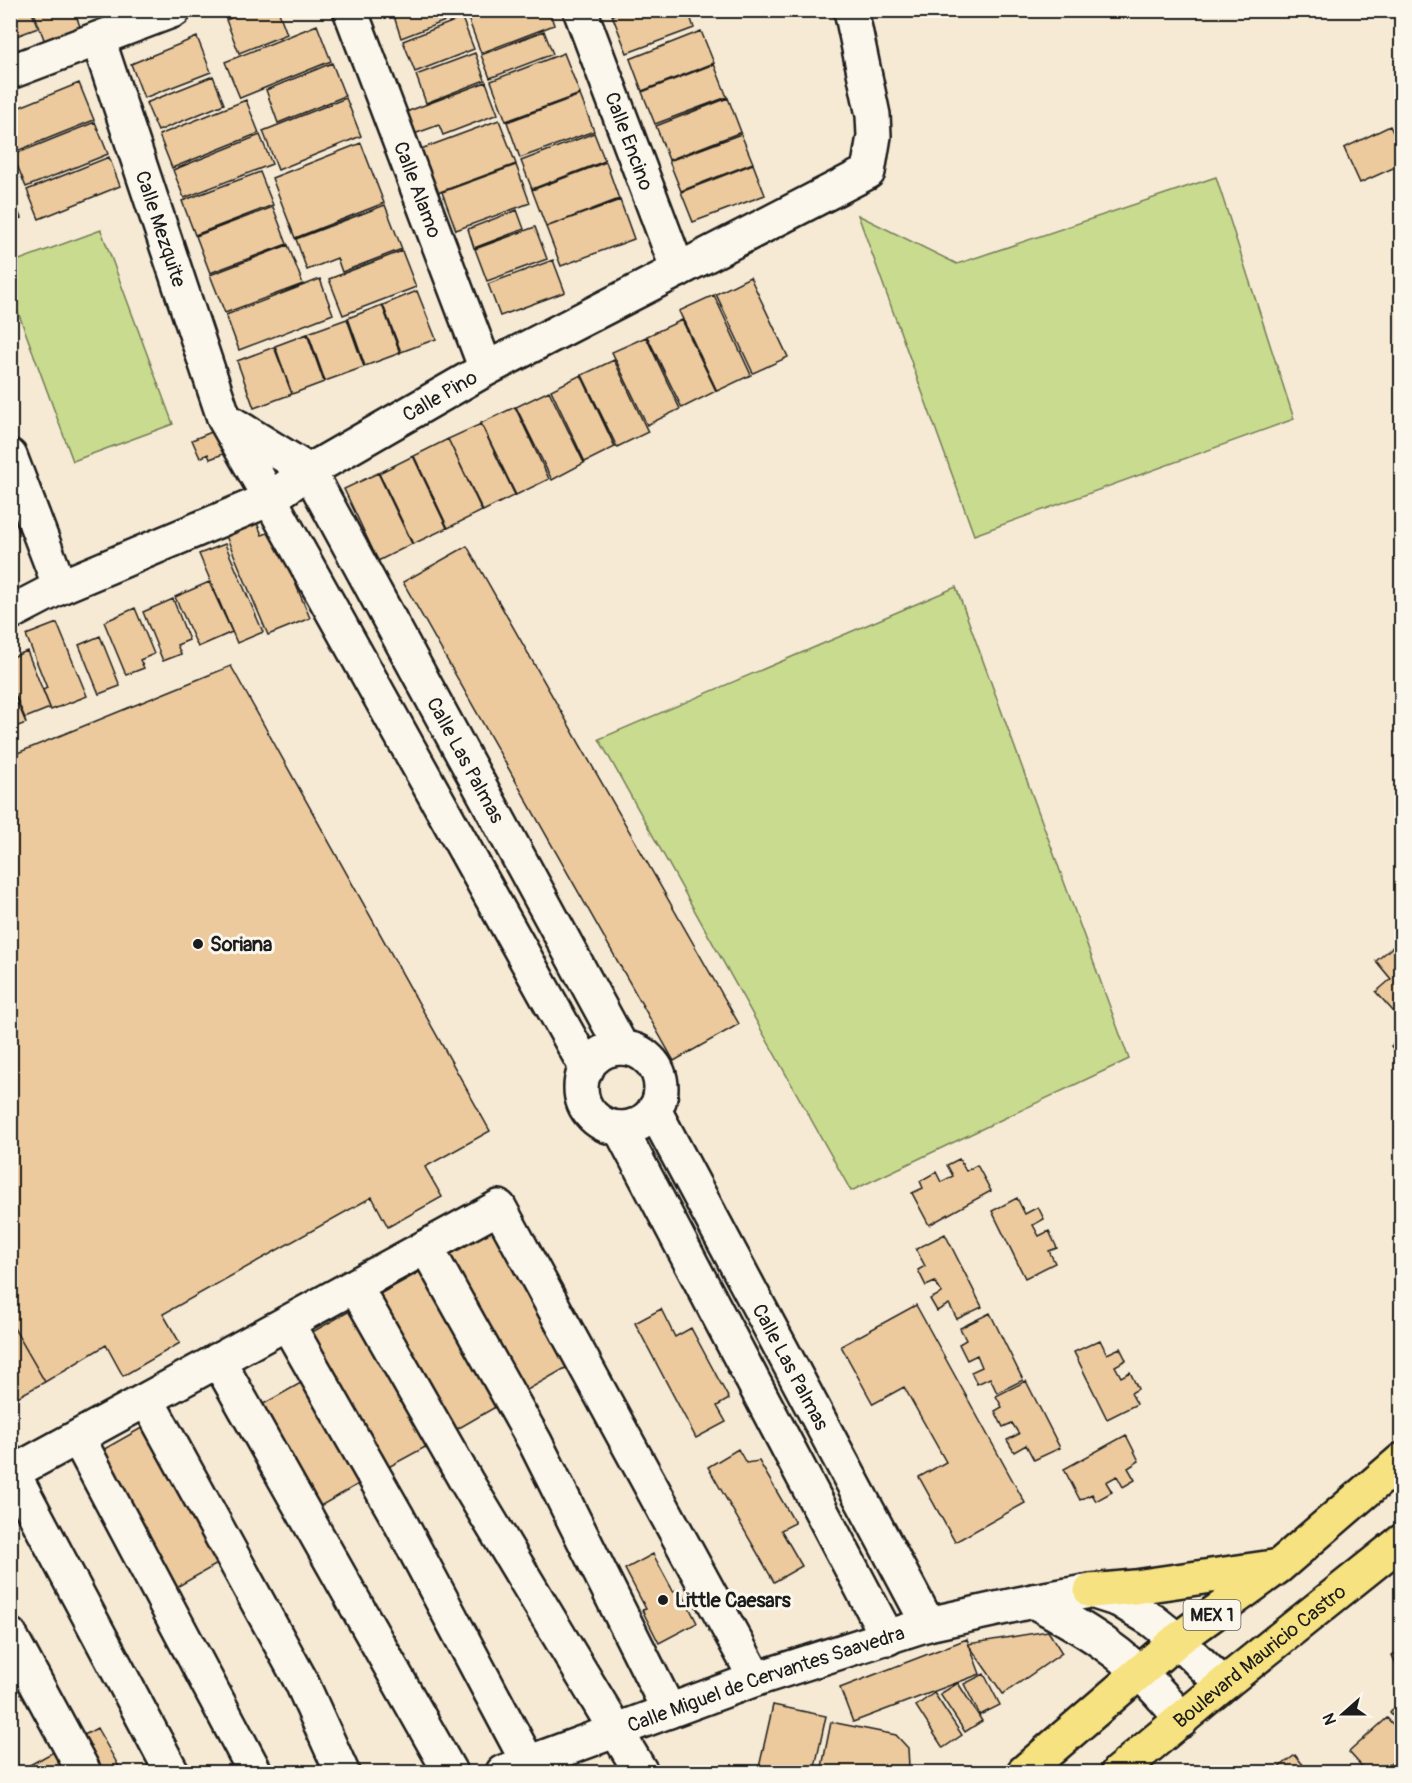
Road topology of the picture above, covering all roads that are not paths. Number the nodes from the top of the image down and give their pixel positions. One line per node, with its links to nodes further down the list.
1 (174, 10): 5 (street)
2 (350, 10): 8 (street, Calle Alamo)
3 (580, 10): 7 (street, Calle Encino)
4 (851, 10): 7 (street, Calle Pino)
5 (98, 39): 6 (street); 9 (street, Calle Mezquite)
6 (10, 72)
7 (678, 270): 8 (street, Calle Pino)
8 (486, 369): 11 (street, Calle Pino)
9 (224, 418): 11 (street); 12 (street, Calle Mezquite)
10 (10, 456): 13 (street)
11 (309, 471): 12 (street, Calle Pino); 15 (street, Calle Las Palmas)
12 (270, 499): 13 (street, Calle Pino); 16 (street)
13 (60, 587): 14 (street, Calle Pino)
14 (10, 613)
15 (622, 1048): 16 (street); 17 (street)
16 (587, 1069): 18 (street)
17 (654, 1110): 18 (street); 31 (street, Calle Las Palmas)
18 (620, 1128): 33 (street, Calle Las Palmas)
19 (426, 1247): 20 (street); 36 (street); 38 (street)
20 (355, 1286): 21 (street); 40 (street)
21 (287, 1323): 22 (street); 41 (street)
22 (218, 1360): 23 (street); 46 (street)
23 (147, 1400): 24 (street); 45 (street)
24 (78, 1438): 26 (street); 44 (street)
25 (1401, 1460): 28 (main road, MEX 1)
26 (12, 1474): 43 (street)
27 (1401, 1541): 37 (main road, Boulevard Mauricio Castro)
28 (1278, 1567): 29 (main road); 34 (main road, MEX 1)
29 (1091, 1591): 30 (street, Calle Miguel de Cervantes Saavedra); 34 (street, Calle Miguel de Cervantes Saavedra)
30 (1033, 1601): 31 (street, Calle Miguel de Cervantes Saavedra); 35 (street)
31 (928, 1624): 33 (street, Calle Miguel de Cervantes Saavedra)
32 (10, 1635): 42 (street)
33 (888, 1638): 36 (street, Calle Miguel de Cervantes Saavedra)
34 (1177, 1640): 35 (main road, MEX 1); 37 (street, Calle Miguel de Cervantes Saavedra)
35 (1140, 1671): 39 (street); 48 (main road, MEX 1)
36 (756, 1679): 38 (street, Calle Miguel de Cervantes Saavedra)
37 (1225, 1683): 39 (main road, Boulevard Mauricio Castro)
38 (669, 1711): 40 (street, Calle Miguel de Cervantes Saavedra)
39 (1181, 1721): 49 (main road, Boulevard Mauricio Castro)
40 (616, 1731): 41 (street, Calle Miguel de Cervantes Saavedra); 47 (street)
41 (522, 1769)
42 (84, 1773)
43 (172, 1773)
44 (255, 1773)
45 (342, 1773)
46 (450, 1773)
47 (640, 1773)
48 (1024, 1773)
49 (1118, 1773)

